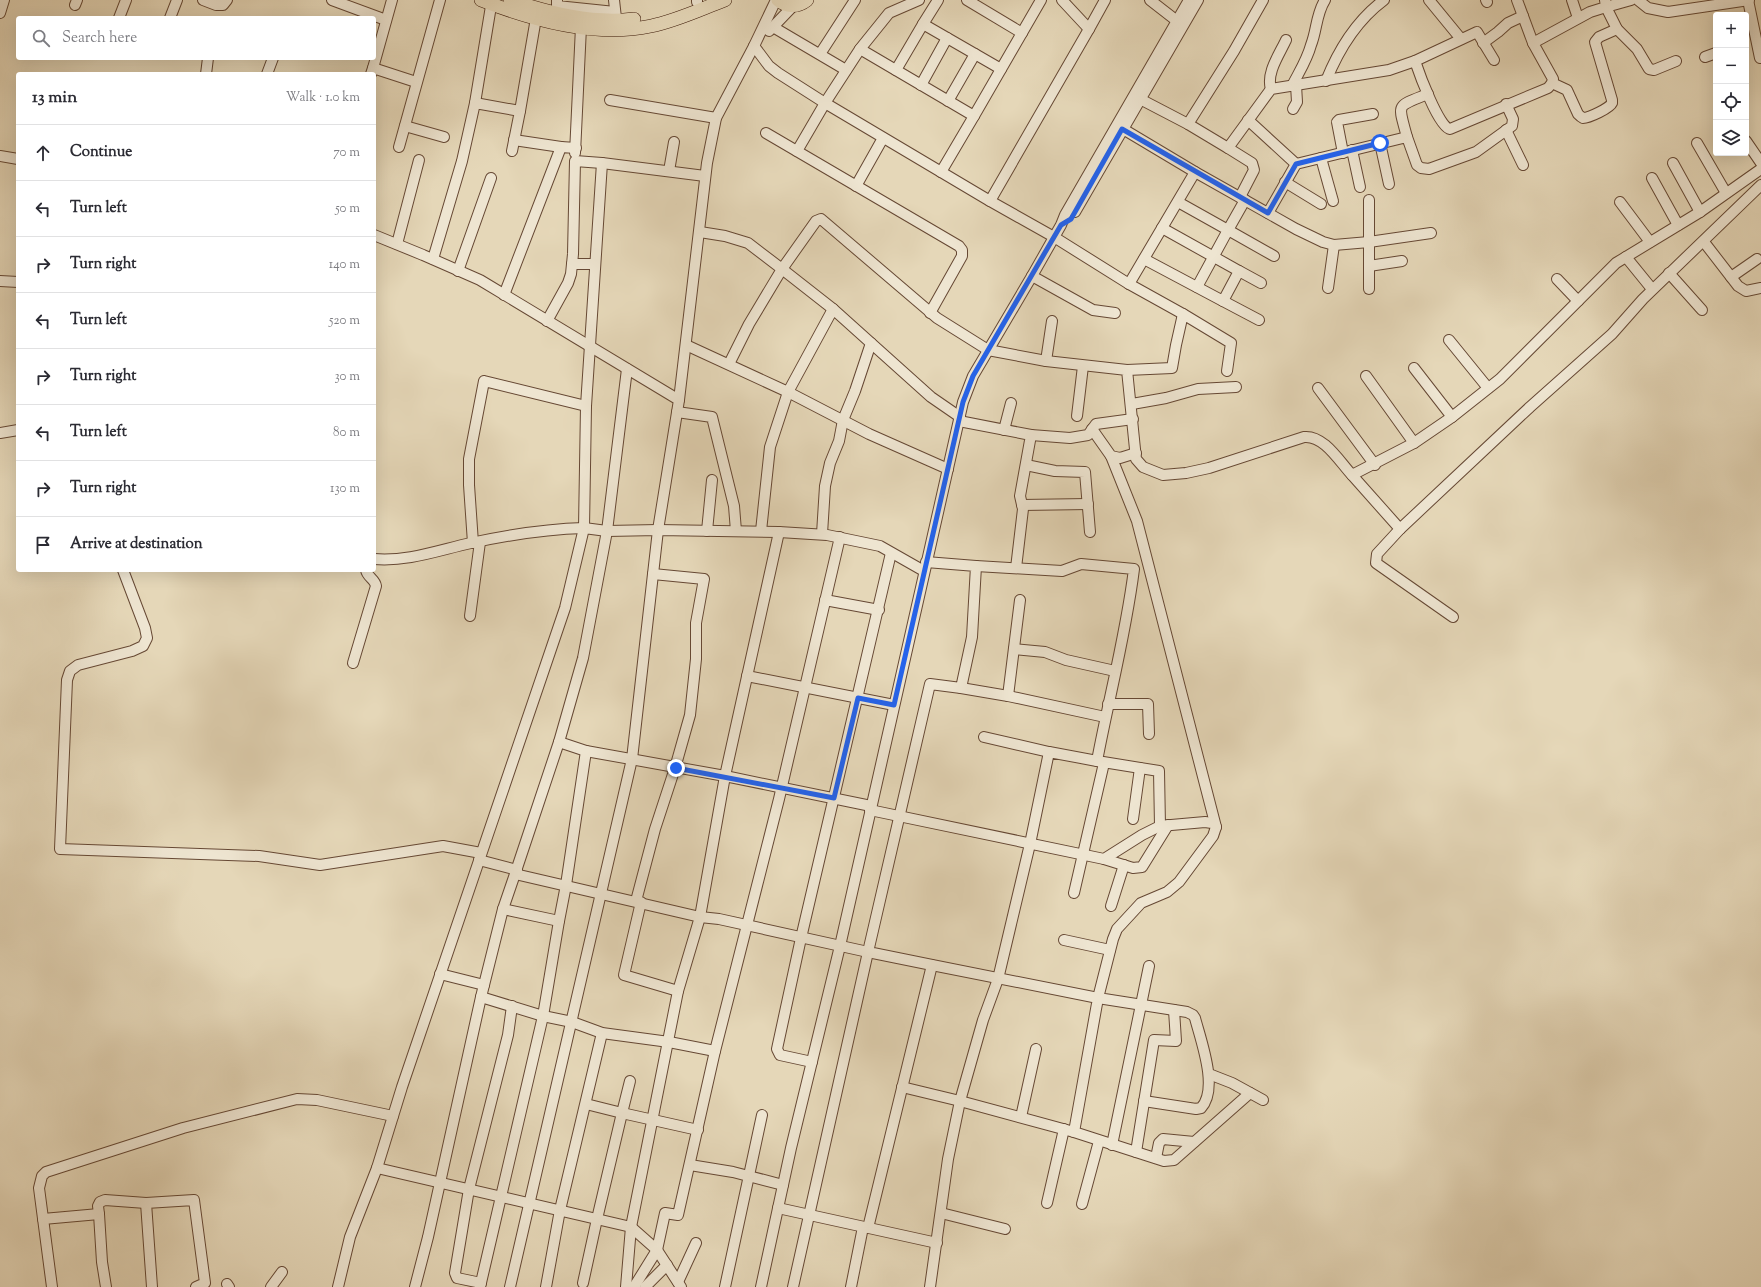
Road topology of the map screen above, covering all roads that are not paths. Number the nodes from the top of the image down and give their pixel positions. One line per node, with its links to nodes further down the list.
1 (4, 0): 39 (street)
2 (126, 0): 40 (street)
3 (177, 0): 41 (street)
4 (203, 0): 5 (street)
5 (227, 0)
6 (332, 0): 42 (street)
7 (392, 0): 47 (street)
8 (440, 0): 81 (street)
9 (510, 0): 38 (main road)
10 (614, 0): 48 (street)
11 (725, 0): 48 (main road)
12 (777, 0): 36 (main road); 61 (street)
13 (807, 0): 36 (main road)
14 (855, 0): 63 (street)
15 (919, 0): 62 (street)
16 (938, 0): 50 (street)
17 (967, 0): 55 (street)
18 (1041, 0): 55 (street)
19 (1062, 0): 53 (street)
20 (1105, 0): 53 (street)
21 (1150, 0): 49 (street)
22 (1189, 0): 49 (street)
23 (1198, 0): 88 (street)
24 (1263, 0): 100 (street)
25 (1325, 0): 85 (street)
26 (1384, 0): 82 (street)
27 (1429, 0): 57 (street)
28 (1517, 0): 44 (street)
29 (1572, 0): 46 (street)
30 (1631, 0): 35 (street)
31 (1638, 0): 37 (street)
32 (1748, 0): 37 (street); 68 (street)
33 (488, 1): 45 (main road); 91 (street)
34 (699, 1): 48 (main road)
35 (1606, 3): 46 (street); 54 (street)
36 (793, 6): 52 (street)
37 (1715, 10)
38 (556, 11): 45 (main road); 48 (main road); 51 (main road)
39 (0, 12)
40 (120, 16)
41 (171, 16)
42 (375, 16)
43 (376, 16): 47 (street)
44 (1523, 16): 59 (street); 60 (street)
45 (536, 18): 95 (street)
46 (1578, 18): 60 (street)
47 (386, 20): 66 (street)
48 (617, 20): 51 (main road)
49 (1177, 21): 102 (street)
50 (923, 24): 56 (street); 77 (street)
51 (581, 27): 115 (street)
52 (773, 27): 61 (street); 63 (street)
53 (1089, 29): 145 (street)
54 (1617, 29): 74 (street); 83 (street)
55 (1022, 33): 75 (street)
56 (947, 38): 64 (street); 84 (street)
57 (1460, 39): 59 (street); 73 (street)
58 (1286, 40): 86 (street)
59 (1483, 43): 72 (street)
60 (1533, 43): 83 (street)
61 (754, 46): 92 (street); 98 (street)
62 (860, 49): 76 (street); 77 (street)
63 (820, 54): 76 (street)
64 (975, 54): 75 (street); 90 (street)
65 (1713, 54): 67 (street)
66 (376, 56)
67 (1705, 58)
68 (1760, 58)
69 (208, 60): 79 (street)
70 (272, 60): 80 (street)
71 (375, 60): 78 (street)
72 (1494, 60)
73 (1415, 61): 82 (street); 87 (street)
74 (1676, 61)
75 (1001, 69): 97 (street)
76 (846, 70): 92 (street)
77 (896, 70): 84 (street)
78 (372, 71): 81 (street)
79 (206, 72)
80 (268, 72)
81 (416, 82): 101 (street)
82 (1326, 82): 85 (street)
83 (1552, 83): 93 (street)
84 (921, 85): 90 (street)
85 (1294, 85): 86 (street); 94 (street)
86 (1271, 90): 99 (street)
87 (1428, 94): 93 (street); 105 (street)
88 (1140, 99): 100 (street); 102 (street)
89 (610, 100): 98 (street)
90 (948, 101): 97 (street)
91 (475, 103): 95 (street); 167 (street)
92 (825, 103): 107 (street); 118 (street)
93 (1506, 104): 103 (street)
94 (1293, 109)
95 (520, 111): 108 (street)
96 (1373, 114): 119 (street)
97 (974, 116): 132 (street)
98 (716, 118): 134 (street)
99 (1248, 120): 116 (street); 127 (street)
100 (1188, 124): 116 (street)
101 (405, 126): 106 (street); 113 (street)
102 (1119, 127): 133 (street); 158 (street)
103 (1506, 130): 105 (street); 129 (street)
104 (766, 133): 118 (street)
105 (1407, 136): 110 (street)
106 (444, 137)
107 (883, 138): 132 (street); 140 (street)
108 (514, 140): 114 (street); 117 (street)
109 (674, 142): 131 (street)
110 (1380, 143): 119 (street); 138 (street)
111 (1698, 143): 142 (street)
112 (1749, 145): 126 (street)
113 (399, 147)
114 (561, 147): 115 (street); 190 (street)
115 (576, 148): 124 (street)
116 (1228, 148): 143 (street)
117 (512, 151)
118 (797, 151): 140 (street)
119 (1348, 151): 121 (street); 141 (street)
120 (0, 156): 122 (street)
121 (1321, 158): 127 (street); 146 (street)
122 (16, 159)
123 (419, 160): 162 (street)
124 (575, 161): 125 (street); 171 (street)
125 (602, 163): 131 (street); 172 (street)
126 (1761, 163)
127 (1296, 164): 137 (street)
128 (1673, 164): 150 (street)
129 (1523, 166)
130 (1761, 169): 142 (street)
131 (669, 171): 134 (street)
132 (941, 172): 145 (street)
133 (1195, 172): 143 (street); 147 (street)
134 (705, 176): 155 (street)
135 (491, 178): 175 (street)
136 (1652, 178): 152 (street)
137 (1286, 182): 149 (street); 151 (street)
138 (1389, 184)
139 (1761, 185): 161 (street)
140 (856, 186): 195 (street)
141 (1360, 187)
142 (1726, 193): 150 (street)
143 (1243, 199): 151 (street); 154 (street)
144 (1369, 200): 159 (street)
145 (990, 201): 158 (street)
146 (1334, 201)
147 (1178, 202): 153 (street); 154 (street)
148 (1620, 202): 160 (street)
149 (1321, 204)
150 (1700, 212): 152 (street)
151 (1268, 213): 163 (street)
152 (1678, 225): 160 (street)
153 (1162, 228): 164 (street); 168 (street)
154 (1228, 230): 164 (street); 165 (street)
155 (700, 232): 174 (street); 203 (street)
156 (1431, 233): 159 (street)
157 (376, 236): 162 (street)
158 (1054, 237): 178 (street); 184 (street)
159 (1369, 242): 163 (street); 173 (street)
160 (1650, 242): 166 (street)
161 (1704, 242): 177 (street); 179 (street)
162 (397, 244): 167 (street)
163 (1334, 245): 186 (street)
164 (1213, 256): 176 (street); 185 (street)
165 (1274, 256)
166 (1626, 257): 189 (street); 192 (street)
167 (433, 259): 175 (street)
168 (1144, 259): 184 (street); 185 (street)
169 (1757, 259): 179 (street)
170 (1402, 261): 173 (street)
171 (572, 264): 172 (street); 199 (street)
172 (594, 264): 204 (street)
173 (1369, 266): 188 (street)
174 (782, 269): 193 (street); 195 (street); 207 (street)
175 (458, 271): 190 (street)
176 (1239, 271): 183 (street); 191 (street)
177 (1669, 273): 189 (street); 194 (street)
178 (1032, 276): 196 (street); 205 (street)
179 (1731, 276): 187 (street)
180 (1557, 279): 192 (street)
181 (0, 281): 182 (street)
182 (16, 282)
183 (1262, 283)
184 (1129, 284): 197 (street)
185 (1197, 287): 191 (street)
186 (1328, 288)
187 (1761, 288)
188 (1369, 289)
189 (1652, 289): 244 (street)
190 (504, 295): 199 (street)
191 (1223, 301): 198 (street)
192 (1578, 301): 216 (street)
193 (832, 309): 202 (street); 217 (street)
194 (1702, 310)
195 (930, 313): 205 (street)
196 (1115, 313)
197 (1183, 314): 211 (street); 212 (street)
198 (1259, 320)
199 (547, 321): 204 (street)
200 (1052, 321): 206 (street)
201 (1449, 340): 216 (street)
202 (871, 344): 225 (street); 227 (street)
203 (686, 345): 207 (street); 218 (street)
204 (589, 346): 210 (street); 221 (street)
205 (988, 350): 206 (street); 225 (street)
206 (1046, 361): 208 (street)
207 (729, 364): 217 (street)
208 (1083, 366): 211 (street); 223 (street)
209 (1414, 368): 224 (street)
210 (627, 369): 218 (street); 246 (street)
211 (1128, 370): 220 (street)
212 (1227, 371)
213 (1366, 376): 233 (street)
214 (1236, 387): 220 (street)
215 (1318, 388): 236 (street)
216 (1488, 388): 224 (street)
217 (788, 392): 227 (street); 249 (street)
218 (679, 400): 222 (street)
219 (1011, 403): 230 (street)
220 (1132, 404): 226 (street)
221 (586, 406): 243 (street); 254 (street)
222 (677, 412): 245 (street); 248 (street)
223 (1077, 416)
224 (1452, 417): 233 (street)
225 (959, 419): 230 (street); 238 (street)
226 (1133, 419): 228 (street); 234 (street)
227 (843, 420): 238 (street); 252 (street)
228 (1092, 429): 232 (street); 235 (street)
229 (16, 430): 231 (street)
230 (1004, 430): 232 (street)
231 (0, 433)
232 (1031, 436): 237 (street)
233 (1414, 443): 236 (street)
234 (1136, 453): 235 (street); 239 (street)
235 (1111, 456): 295 (street)
236 (1375, 464): 239 (street)
237 (1026, 465): 241 (street); 242 (street)
238 (948, 469): 258 (street)
239 (1352, 475): 244 (street)
240 (712, 480): 247 (street)
241 (1022, 504): 242 (street); 259 (street)
242 (1088, 504): 251 (street)
243 (584, 528): 246 (street); 254 (street); 297 (street)
244 (1400, 529): 267 (street)
245 (658, 530): 246 (street); 247 (street); 262 (street)
246 (608, 531): 281 (street)
247 (707, 531): 248 (street)
248 (736, 531): 249 (street)
249 (761, 531): 250 (street)
250 (779, 532): 252 (street); 271 (street)
251 (1090, 532)
252 (822, 534): 253 (street)
253 (840, 537): 255 (street); 263 (street)
254 (476, 542): 256 (street); 266 (street)
255 (891, 553): 258 (street); 265 (street)
256 (376, 559)
257 (976, 566): 258 (street); 259 (street); 273 (street)
258 (925, 567): 277 (street)
259 (1016, 568): 270 (street)
260 (125, 572): 297 (street)
261 (366, 572): 269 (street)
262 (653, 574): 284 (street); 286 (street)
263 (825, 600): 265 (street); 272 (street)
264 (1020, 600): 268 (street)
265 (879, 610): 275 (street)
266 (470, 616)
267 (1452, 617)
268 (1014, 649): 270 (street); 274 (street)
269 (353, 663)
270 (1115, 671): 276 (street)
271 (747, 676): 272 (street); 288 (street)
272 (805, 687): 275 (street); 289 (street)
273 (961, 688): 274 (street); 292 (street)
274 (1008, 696): 278 (street)
275 (858, 698): 277 (street); 290 (street)
276 (1108, 704): 278 (street); 279 (street)
277 (894, 705): 291 (street)
278 (1105, 718): 285 (street)
279 (1149, 734)
280 (984, 737): 283 (street)
281 (559, 742): 282 (street); 301 (street)
282 (586, 751): 284 (street); 302 (street)
283 (1049, 752): 285 (street); 296 (street)
284 (632, 760): 286 (street); 303 (street)
285 (1101, 762): 287 (street); 298 (street)
286 (676, 768): 288 (street); 305 (street)
287 (1140, 768): 293 (street); 294 (street)
288 (725, 776): 289 (street); 308 (street)
289 (782, 788): 290 (street); 310 (street)
290 (834, 798): 291 (street); 311 (street)
291 (870, 808): 292 (street); 313 (street)
292 (899, 817): 296 (street); 315 (street)
293 (1133, 819)
294 (1164, 825): 295 (street); 299 (street); 300 (street)
295 (1216, 827): 314 (street)
296 (1030, 844): 298 (street); 319 (street)
297 (480, 856): 301 (street); 318 (street)
298 (1083, 856): 299 (street); 304 (street)
299 (1104, 859): 300 (street)
300 (1124, 865): 306 (street)
301 (516, 872): 302 (street); 307 (street)
302 (566, 886): 303 (street); 309 (street)
303 (600, 893): 305 (street); 328 (street)
304 (1074, 893)
305 (638, 901): 308 (street); 321 (street)
306 (1111, 906)
307 (503, 909): 309 (street); 320 (street)
308 (700, 917): 310 (street); 321 (street)
309 (558, 921): 327 (street)
310 (746, 925): 311 (street); 332 (street)
311 (801, 938): 313 (street); 333 (street)
312 (1064, 940): 314 (street)
313 (840, 946): 315 (street); 333 (street)
314 (1110, 950): 323 (street)
315 (868, 952): 316 (street); 369 (street)
316 (932, 965): 319 (street); 336 (street)
317 (1149, 966): 324 (street)
318 (440, 974): 320 (street); 344 (street)
319 (998, 979): 323 (street); 340 (street)
320 (484, 985): 322 (street)
321 (678, 991): 330 (street)
322 (481, 997): 325 (street); 357 (street)
323 (1098, 998): 324 (street); 348 (street)
324 (1141, 1005): 326 (street); 351 (street)
325 (512, 1006): 327 (street); 359 (street)
326 (1174, 1010): 334 (street); 338 (street)
327 (542, 1016): 328 (street); 360 (street)
328 (572, 1022): 329 (street); 361 (street)
329 (602, 1033): 330 (street); 341 (street)
330 (669, 1042): 332 (street); 346 (street)
331 (1036, 1049): 345 (street)
332 (715, 1051): 347 (street)
333 (812, 1062): 358 (street)
334 (1209, 1074): 337 (street); 338 (street)
335 (630, 1081): 342 (street)
336 (902, 1087): 340 (street); 373 (street)
337 (1250, 1093): 339 (street); 350 (street)
338 (1144, 1100): 352 (street)
339 (1263, 1100)
340 (960, 1101): 345 (street); 367 (street)
341 (586, 1104): 342 (street); 366 (street)
342 (622, 1113): 346 (street); 371 (street)
343 (762, 1115): 356 (street)
344 (393, 1116): 355 (street); 370 (street)
345 (1021, 1117): 348 (street)
346 (653, 1119): 347 (street); 372 (street)
347 (698, 1130): 354 (street)
348 (1069, 1130): 349 (street); 363 (street)
349 (1099, 1141): 351 (street); 364 (street)
350 (1194, 1142): 353 (street); 353 (street)
351 (1112, 1145): 352 (street)
352 (1136, 1152): 353 (street)
353 (1156, 1158)
354 (690, 1165): 356 (street); 377 (street)
355 (376, 1168): 357 (street); 388 (street)
356 (749, 1176): 358 (street); 395 (street)
357 (440, 1183): 359 (street); 389 (street)
358 (783, 1185): 365 (street)
359 (469, 1189): 360 (street); 382 (street)
360 (502, 1196): 361 (street); 382 (street)
361 (529, 1202): 366 (street); 390 (street)
362 (146, 1203): 368 (street); 385 (street); 386 (street)
363 (1047, 1203)
364 (1082, 1204)
365 (778, 1208): 369 (street); 396 (street)
366 (560, 1210): 371 (street); 391 (street)
367 (941, 1213): 374 (street); 376 (street)
368 (99, 1214): 370 (street); 384 (street)
369 (809, 1215): 373 (street); 397 (street)
370 (43, 1219): 383 (street)
371 (597, 1219): 372 (street); 380 (street)
372 (631, 1227): 377 (street); 392 (street)
373 (866, 1228): 376 (street); 398 (street)
374 (1005, 1229)
375 (696, 1243): 381 (street)
376 (936, 1243): 399 (street)
377 (657, 1250): 378 (street); 393 (street)
378 (667, 1265): 381 (street); 394 (street)
379 (282, 1272): 387 (street)
380 (583, 1283)
381 (679, 1284)
382 (480, 1285)
383 (52, 1287)
384 (106, 1287)
385 (152, 1287)
386 (196, 1287)
387 (271, 1287)
388 (338, 1287)
389 (415, 1287)
390 (510, 1287)
391 (546, 1287)
392 (626, 1287)
393 (634, 1287)
394 (645, 1287)
395 (725, 1287)
396 (761, 1287)
397 (794, 1287)
398 (850, 1287)
399 (930, 1287)

